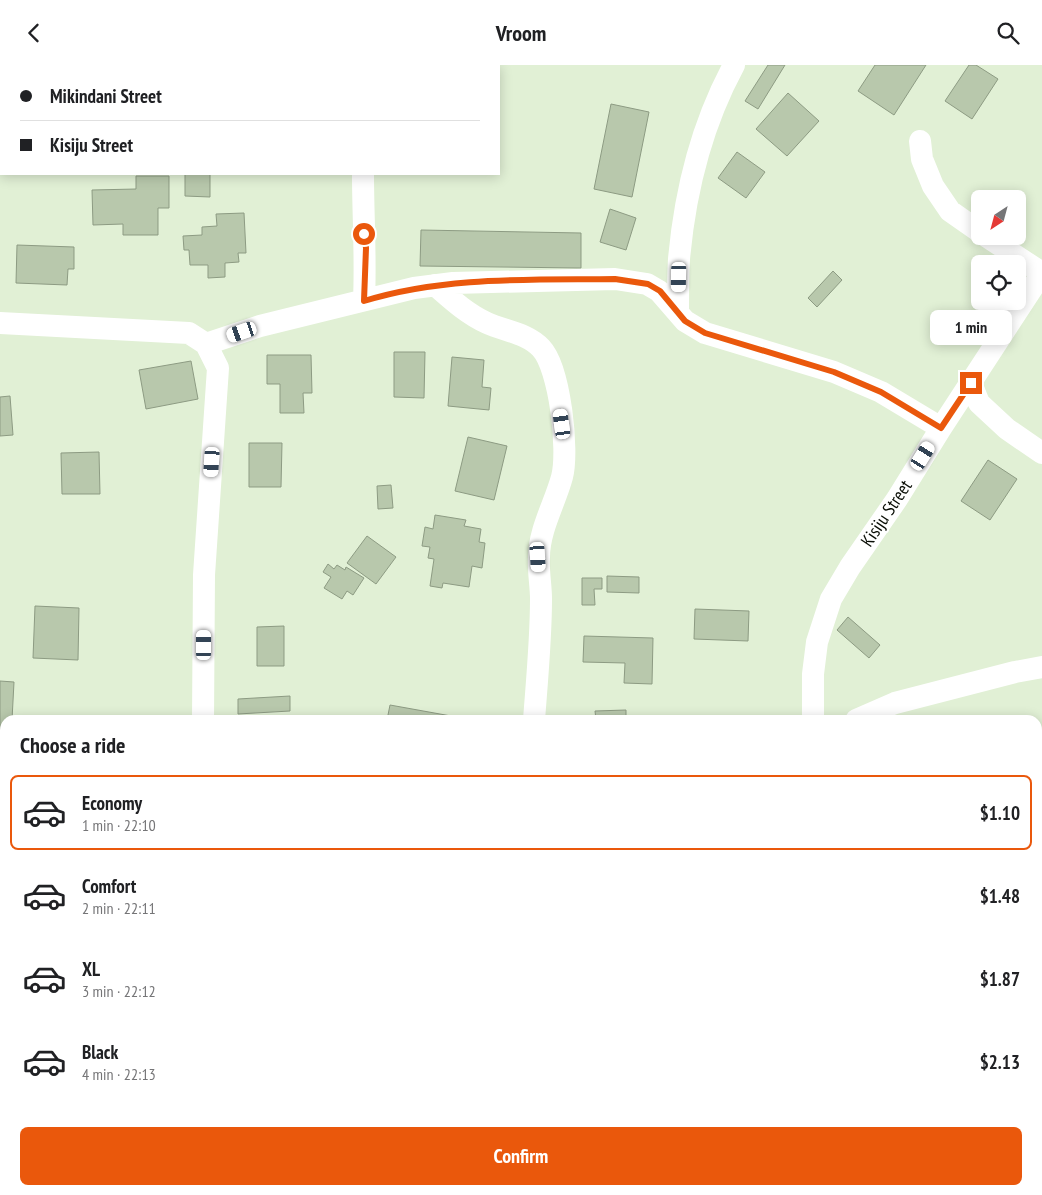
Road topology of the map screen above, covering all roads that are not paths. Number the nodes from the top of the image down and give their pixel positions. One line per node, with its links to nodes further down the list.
1 (734, 65): 9 (street)
2 (920, 141): 4 (street)
3 (363, 175): 8 (street)
4 (971, 226)
5 (1000, 245): 6 (street)
6 (1042, 273): 12 (street, Kisiju Street)
7 (434, 285): 8 (street); 9 (street); 17 (street)
8 (364, 301): 11 (street)
9 (678, 312): 13 (street)
10 (0, 323): 11 (street)
11 (206, 344): 16 (street)
12 (971, 383): 13 (street, Kisiju Street); 14 (street)
13 (941, 428): 18 (street, Kisiju Street)
14 (1042, 453)
15 (1042, 667): 19 (street)
16 (203, 715)
17 (534, 715)
18 (813, 715)
19 (867, 715)

